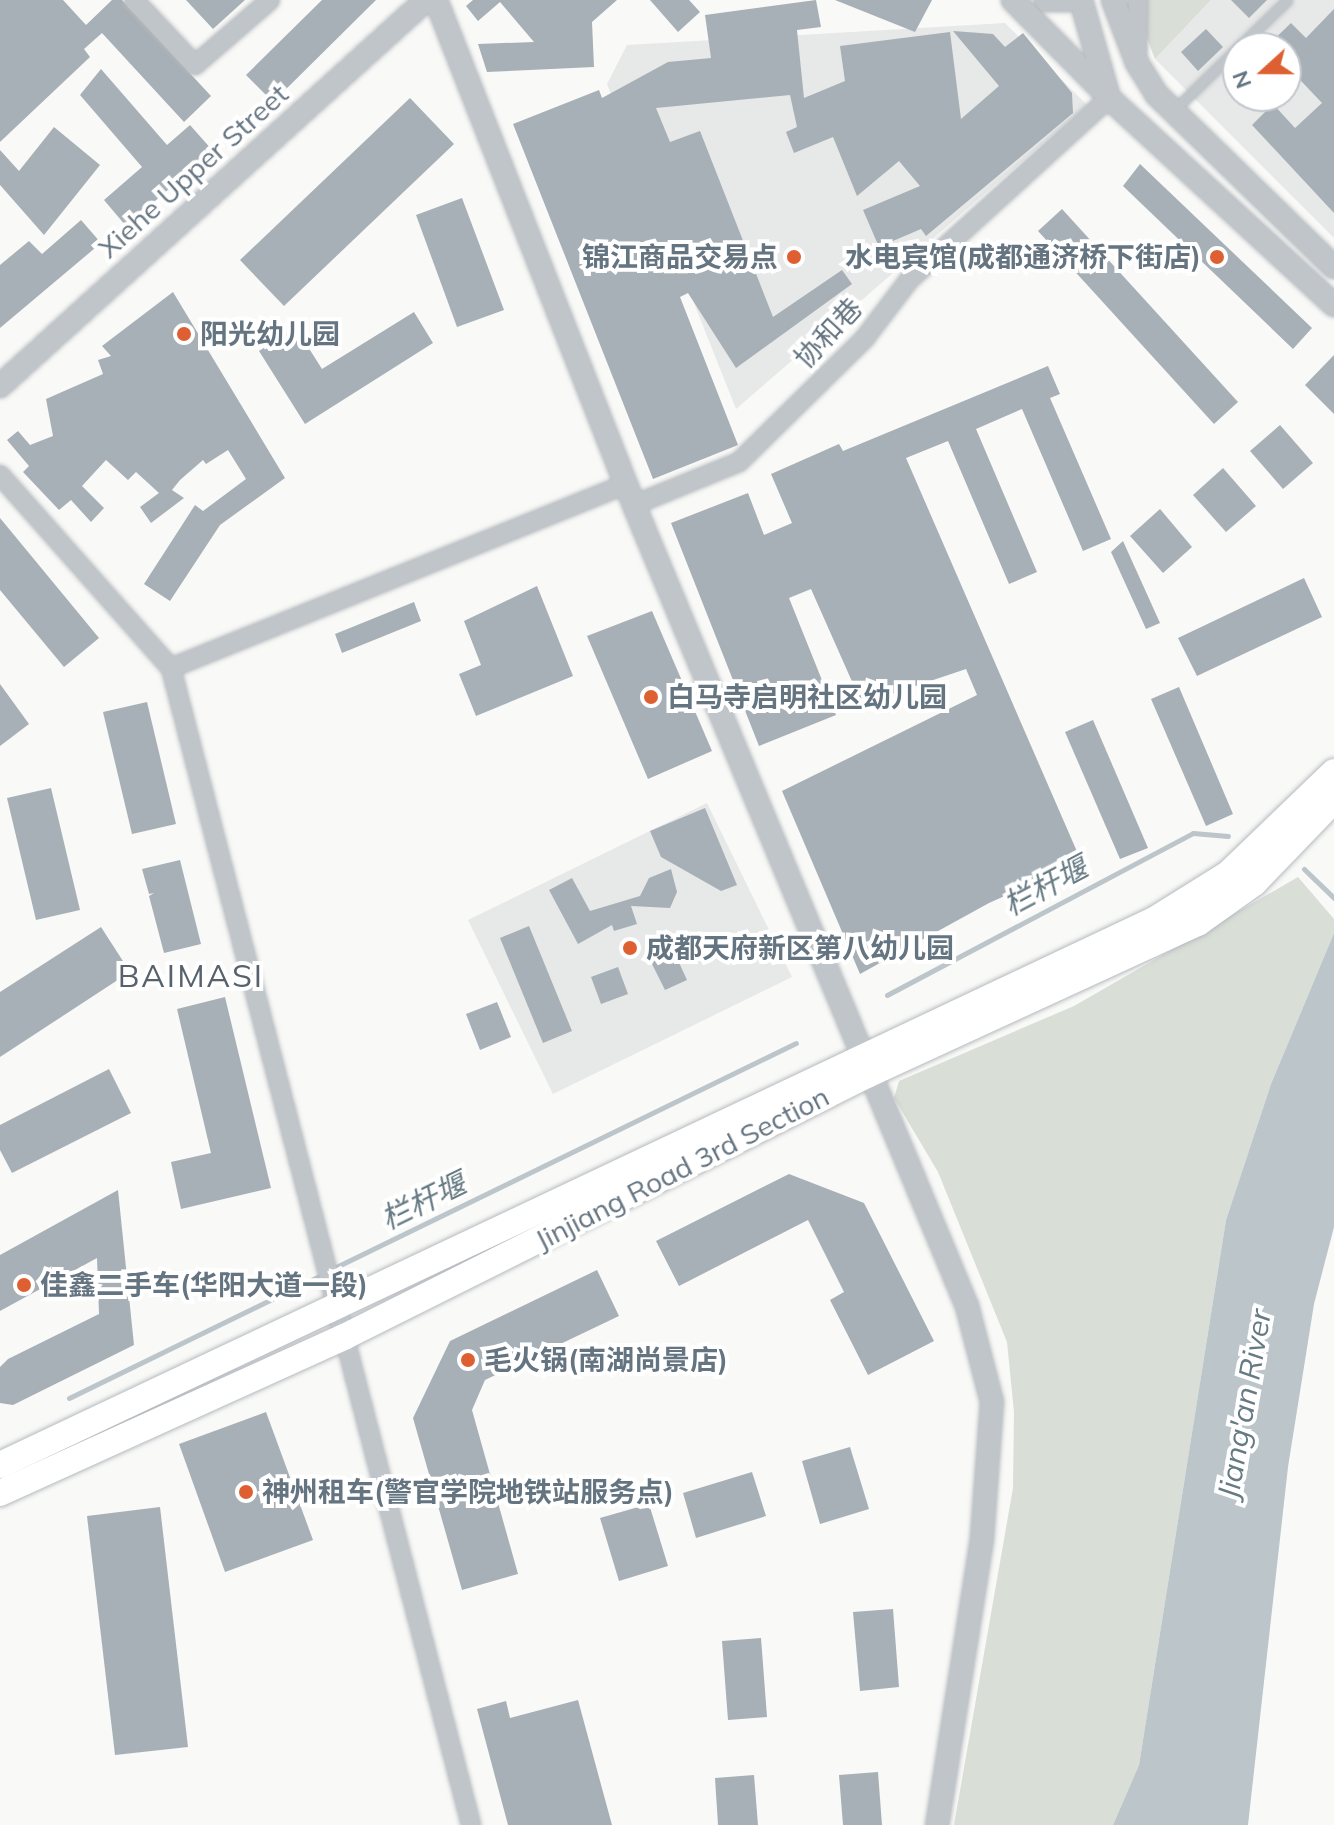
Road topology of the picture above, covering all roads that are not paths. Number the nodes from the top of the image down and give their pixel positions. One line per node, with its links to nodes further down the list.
1 (134, 0): 2 (street)
2 (270, 0)
3 (426, 0): 17 (street, Xiehe Upper Street)
4 (436, 0): 19 (street)
5 (1013, 0): 13 (street)
6 (1046, 0): 7 (street)
7 (1068, 0)
8 (1081, 0): 13 (street)
9 (1113, 0): 12 (street)
10 (1138, 0): 12 (street)
11 (1287, 0): 14 (lane)
12 (1137, 63): 14 (street)
13 (1109, 98): 16 (street); 19 (street, 协和巷)
14 (1173, 111): 15 (street)
15 (1334, 267)
16 (1334, 305)
17 (0, 386)
18 (0, 475): 20 (street)
19 (630, 495): 20 (street, 协和巷); 23 (street)
20 (171, 668): 24 (street)
21 (1334, 772): 23 (main road, Jinjiang Road 3rd Section)
22 (1334, 800): 23 (main road, Jinjiang Road 3rd Section)
23 (864, 1065): 24 (main road, Jinjiang Road 3rd Section); 25 (main road, Jinjiang Road 3rd Section); 29 (street)
24 (330, 1283): 25 (street); 26 (main road, Jinjiang Road 3rd Section)
25 (344, 1337): 27 (main road, Jinjiang Road 3rd Section); 28 (street)
26 (0, 1465)
27 (0, 1493)
28 (471, 1825)
29 (937, 1825)

